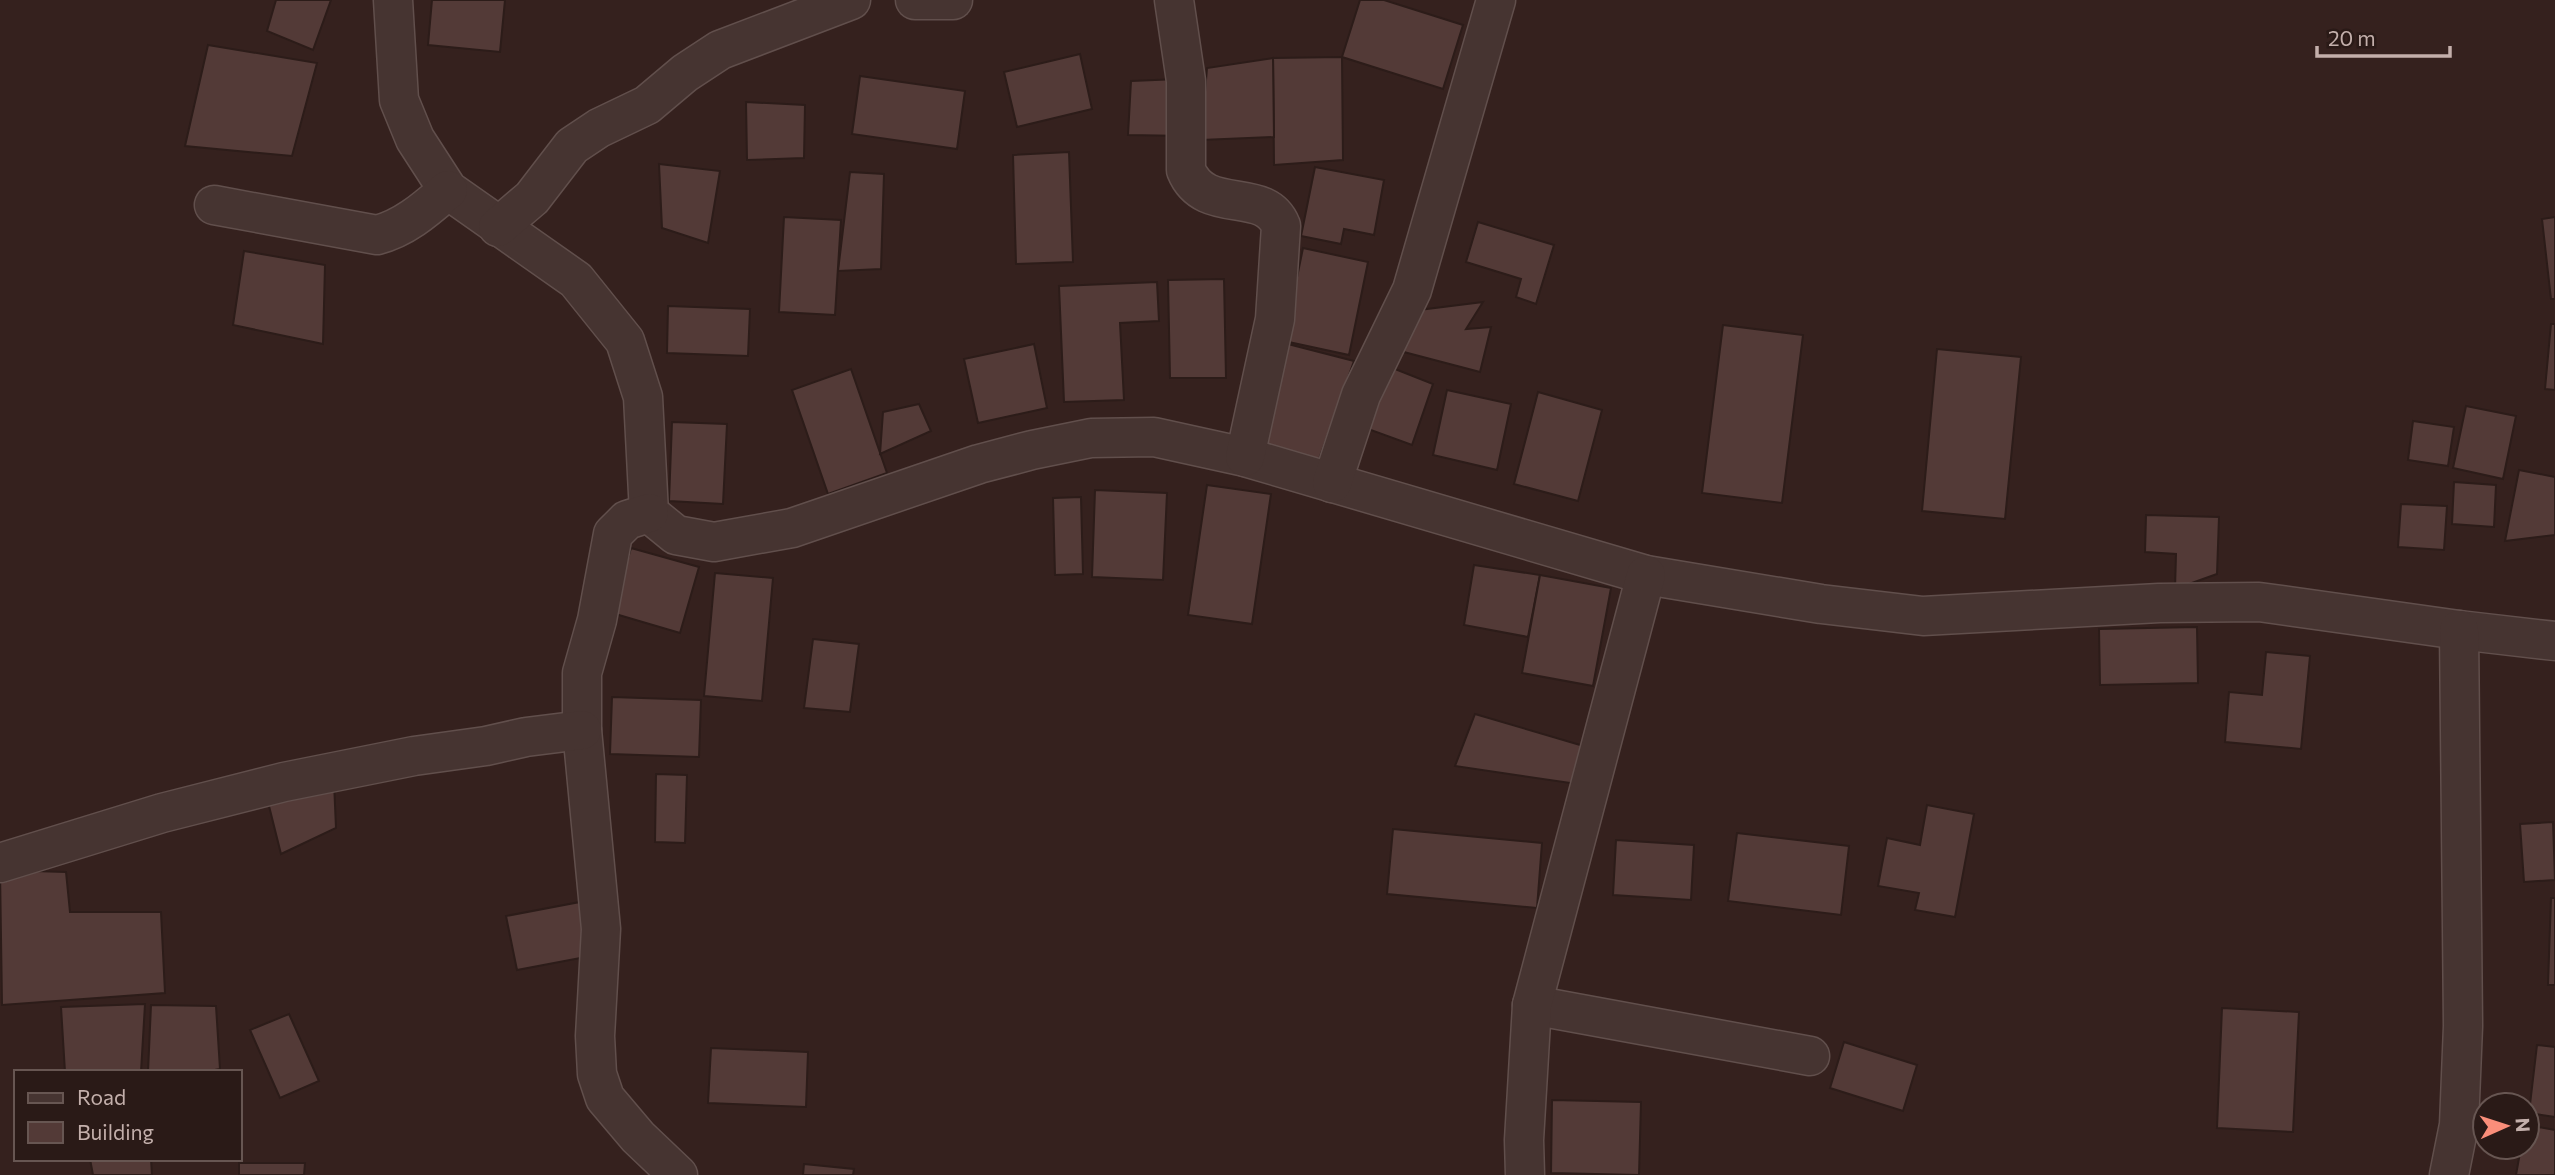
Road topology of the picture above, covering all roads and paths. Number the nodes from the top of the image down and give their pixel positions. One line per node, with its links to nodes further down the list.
1 (393, 0): 7 (street)
2 (851, 0): 9 (street)
3 (915, 0): 4 (street)
4 (953, 0)
5 (1174, 0): 10 (street)
6 (1496, 0): 11 (street)
7 (449, 190): 8 (street); 9 (street)
8 (214, 205)
9 (498, 227): 12 (street)
10 (1245, 457): 11 (street); 12 (street)
11 (1332, 483): 13 (street)
12 (649, 513): 16 (street)
13 (1646, 575): 14 (street); 18 (street)
14 (2459, 630): 15 (street); 22 (street)
15 (2555, 641)
16 (582, 730): 17 (street); 20 (street)
17 (0, 863)
18 (1532, 1004): 19 (street); 21 (street)
19 (1810, 1056)
20 (678, 1175)
21 (1525, 1175)
22 (2449, 1175)

